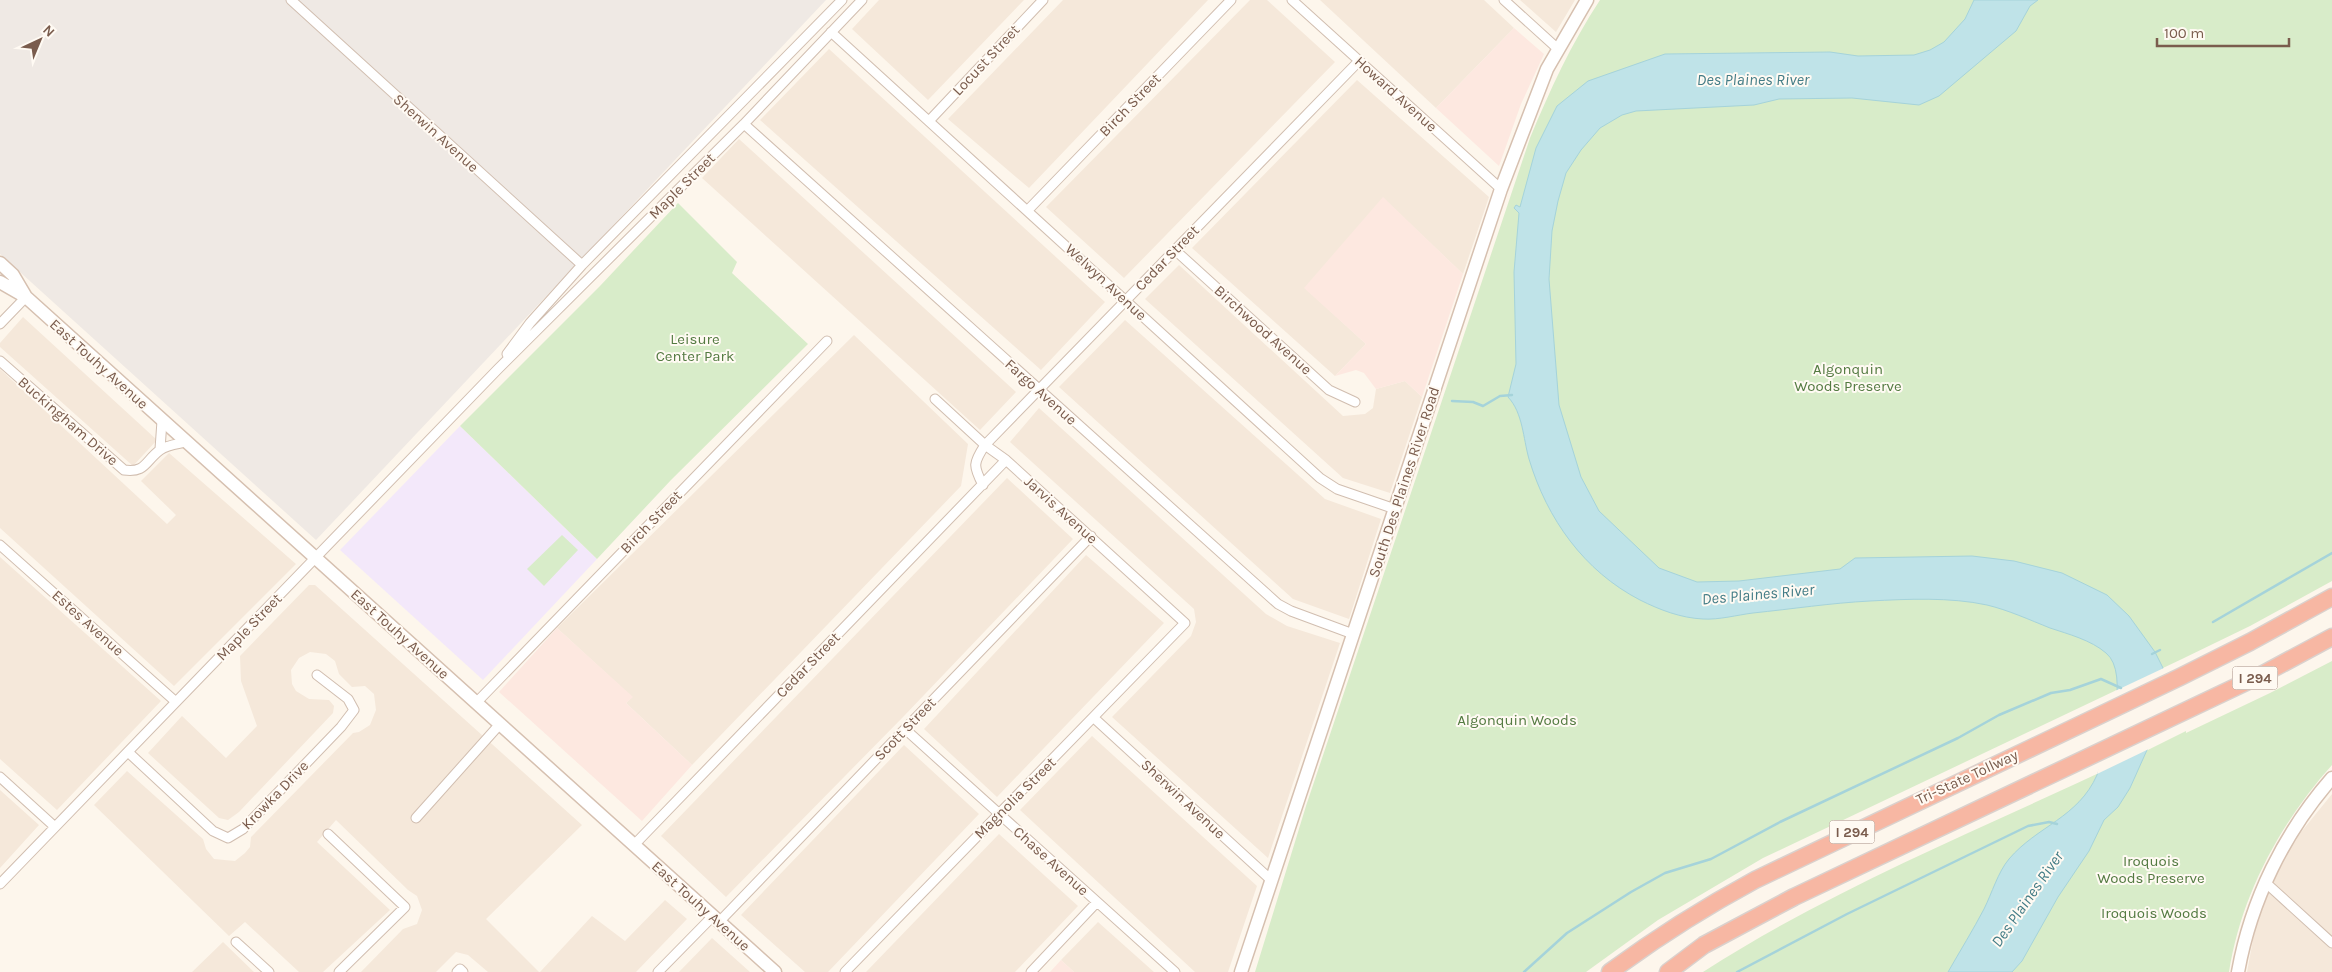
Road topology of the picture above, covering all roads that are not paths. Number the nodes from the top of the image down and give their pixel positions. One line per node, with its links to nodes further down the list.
1 (291, 0): 18 (street, Sherwin Avenue)
2 (842, 0): 18 (street, Maple Street)
3 (862, 0): 9 (street, Maple Street)
4 (1043, 0): 12 (street, Locust Street)
5 (1231, 0): 15 (street, Birch Street)
6 (1292, 0): 11 (street, Howard Avenue)
7 (1504, 0): 10 (street)
8 (1587, 0): 10 (main road, South Des Plaines River Road)
9 (831, 32): 12 (street, Welwyn Avenue); 13 (street, Maple Street)
10 (1558, 49): 14 (main road, South Des Plaines River Road)
11 (1359, 60): 14 (street, Howard Avenue); 16 (street, Cedar Street)
12 (929, 120): 15 (street, Welwyn Avenue)
13 (744, 124): 25 (street, Maple Street); 26 (street, Fargo Avenue)
14 (1501, 189): 35 (main road, South Des Plaines River Road)
15 (1028, 210): 21 (street, Welwyn Avenue)
16 (1175, 250): 21 (street, Cedar Street); 28 (street, Birchwood Avenue)
17 (0, 263): 20 (main road, East Touhy Avenue)
18 (582, 265): 25 (street, Maple Street)
19 (0, 282): 20 (main road, East Touhy Avenue)
20 (26, 297): 22 (street); 29 (main road, East Touhy Avenue)
21 (1126, 301): 26 (street, Cedar Street); 35 (street, Welwyn Avenue)
22 (0, 324)
23 (827, 341): 45 (street, Birch Street)
24 (0, 361): 32 (street, Buckingham Drive)
25 (498, 369): 38 (street, Maple Street)
26 (1038, 390): 31 (street, Cedar Street); 41 (street, Fargo Avenue)
27 (935, 399): 31 (street, Jarvis Avenue)
28 (1355, 402)
29 (162, 421): 30 (main road, East Touhy Avenue); 32 (street)
30 (186, 442): 32 (street, Buckingham Drive); 38 (main road, East Touhy Avenue)
31 (985, 445): 33 (street, Jarvis Avenue); 34 (street, Cedar Street)
32 (160, 449)
33 (1006, 460): 34 (street, Cedar Street); 36 (street, Jarvis Avenue)
34 (983, 485): 56 (street, Cedar Street)
35 (1395, 509): 41 (main road, South Des Plaines River Road)
36 (1091, 536): 40 (street, Jarvis Avenue); 48 (street, Scott Street)
37 (0, 545): 44 (street, Estes Avenue)
38 (316, 558): 44 (street, Maple Street); 45 (main road, East Touhy Avenue)
39 (2332, 597): 75 (highway, Tri-State Tollway / I 294)
40 (1185, 623): 46 (street, Magnolia Street)
41 (1353, 634): 57 (main road, South Des Plaines River Road)
42 (2332, 636): 64 (highway, I 294)
43 (317, 675): 49 (street, Krowka Drive)
44 (176, 702): 49 (street, Maple Street)
45 (476, 702): 47 (main road, East Touhy Avenue)
46 (1094, 718): 52 (street, Magnolia Street); 57 (street, Sherwin Avenue)
47 (500, 724): 53 (street); 56 (main road, East Touhy Avenue)
48 (905, 729): 52 (street, Chase Avenue); 61 (street, Scott Street)
49 (128, 752): 54 (street, Maple Street)
50 (0, 777): 54 (street)
51 (2332, 778): 58 (main road)
52 (999, 814): 60 (street, Chase Avenue); 71 (street, Magnolia Street)
53 (416, 818)
54 (55, 827): 59 (street, Maple Street)
55 (328, 834): 66 (street)
56 (634, 845): 61 (main road, East Touhy Avenue)
57 (1271, 880): 74 (main road, South Des Plaines River Road)
58 (2265, 882): 63 (street); 76 (main road)
59 (0, 884)
60 (1097, 902): 72 (street); 73 (street, Chase Avenue)
61 (716, 919): 69 (street, Scott Street); 70 (main road, East Touhy Avenue)
62 (236, 942): 65 (street)
63 (2332, 943)
64 (1670, 970)
65 (269, 972)
66 (340, 972)
67 (457, 972): 68 (street)
68 (463, 972)
69 (658, 972)
70 (775, 972)
71 (845, 972)
72 (1031, 972)
73 (1174, 972)
74 (1241, 972)
75 (1610, 972)
76 (2238, 972)

